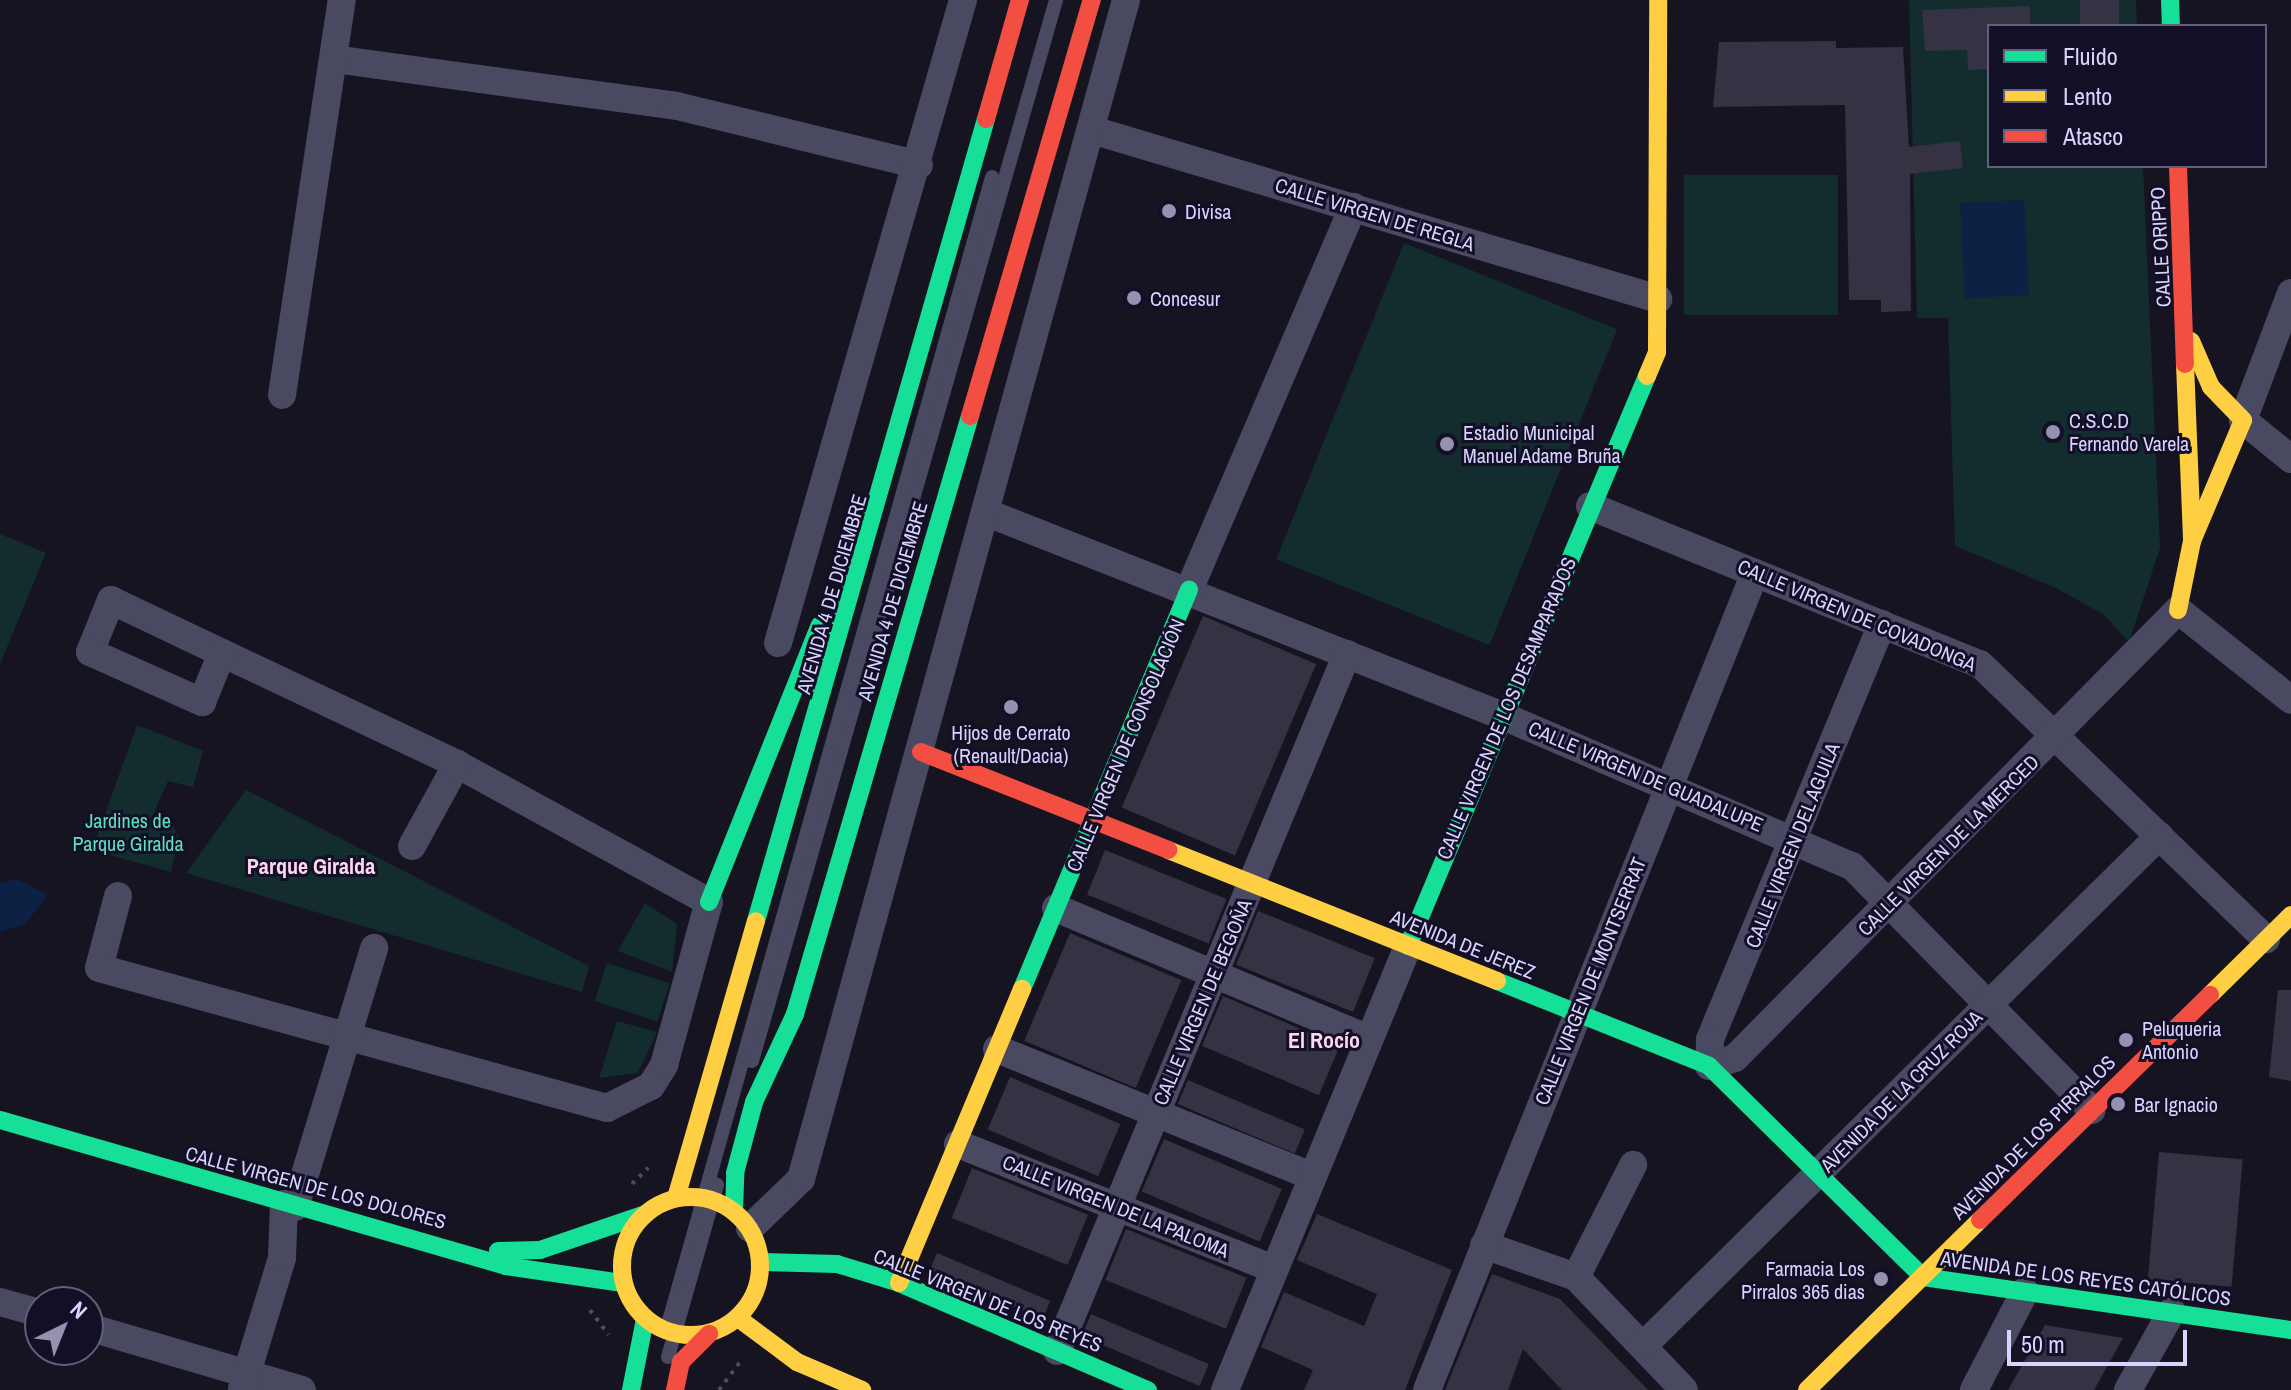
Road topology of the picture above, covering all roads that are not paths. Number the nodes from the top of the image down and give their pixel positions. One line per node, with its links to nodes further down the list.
1 (342, 0): 11 (street)
2 (963, 0): 13 (street)
3 (1020, 0): 21 (street, AVENIDA 4 DE DICIEMBRE)
4 (1042, 0): 69 (lane)
5 (1056, 0): 69 (lane)
6 (1092, 0): 73 (street, AVENIDA 4 DE DICIEMBRE)
7 (1126, 0): 12 (street)
8 (1658, 0): 17 (street, CALLE VIRGEN DE LOS DESAMPARADOS)
9 (2170, 0): 10 (street)
10 (2171, 24)
11 (334, 59): 13 (street); 19 (street)
12 (1092, 130): 15 (street, CALLE VIRGEN DE REGLA); 26 (street)
13 (919, 165): 32 (street)
14 (2178, 168): 18 (street, CALLE ORIPPO)
15 (1353, 207): 17 (street, CALLE VIRGEN DE REGLA); 29 (street, CALLE VIRGEN DE CONSOLACIÓN)
16 (2291, 293): 23 (street)
17 (1658, 299): 25 (street, CALLE VIRGEN DE LOS DESAMPARADOS)
18 (2186, 325): 20 (street); 22 (street, CALLE ORIPPO)
19 (282, 395)
20 (2220, 398): 22 (street); 23 (street)
21 (909, 404): 47 (street); 68 (street, AVENIDA 4 DE DICIEMBRE)
22 (2186, 411): 27 (street, CALLE ORIPPO)
23 (2243, 420): 24 (street); 27 (street)
24 (2291, 459)
25 (1590, 506): 28 (street, CALLE VIRGEN DE COVADONGA); 36 (street, CALLE VIRGEN DE LOS DESAMPARADOS)
26 (985, 512): 29 (street, CALLE VIRGEN DE GUADALUPE); 38 (street)
27 (2192, 541): 30 (street)
28 (1755, 573): 31 (street, CALLE VIRGEN DE COVADONGA); 40 (street, CALLE VIRGEN DE MONTSERRAT)
29 (1189, 590): 34 (street, CALLE VIRGEN DE GUADALUPE); 41 (street, CALLE VIRGEN DE CONSOLACIÓN)
30 (2178, 610): 35 (street); 37 (street, CALLE VIRGEN DE LA MERCED)
31 (1882, 624): 37 (street, CALLE VIRGEN DE COVADONGA); 43 (street, CALLE VIRGEN DEL AGUILA)
32 (778, 643)
33 (222, 653): 33 (street); 39 (street)
34 (1347, 654): 36 (street, CALLE VIRGEN DE GUADALUPE); 45 (street, CALLE VIRGEN DE BEGOÑA)
35 (2291, 700)
36 (1503, 716): 40 (street, CALLE VIRGEN DE GUADALUPE); 52 (street, CALLE VIRGEN DE LOS DESAMPARADOS)
37 (2056, 737): 42 (street, CALLE VIRGEN DE COVADONGA); 48 (street, CALLE VIRGEN DE LA MERCED)
38 (921, 752): 41 (street, AVENIDA DE JEREZ); 73 (street)
39 (457, 764): 44 (street); 47 (street)
40 (1670, 786): 43 (street, CALLE VIRGEN DE GUADALUPE); 56 (street, CALLE VIRGEN DE MONTSERRAT)
41 (1093, 821): 45 (street, AVENIDA DE JEREZ); 49 (street, CALLE VIRGEN DE CONSOLACIÓN)
42 (2159, 836): 51 (street, CALLE VIRGEN DE COVADONGA); 55 (street, AVENIDA DE LA CRUZ ROJA)
43 (1796, 839): 48 (street, CALLE VIRGEN DE GUADALUPE); 60 (street, CALLE VIRGEN DEL AGUILA)
44 (412, 846)
45 (1251, 884): 52 (street, AVENIDA DE JEREZ); 54 (street, CALLE VIRGEN DE BEGOÑA)
46 (118, 896): 57 (street)
47 (709, 902): 57 (street)
48 (1890, 905): 55 (street, CALLE VIRGEN DE GUADALUPE); 60 (street, CALLE VIRGEN DE LA MERCED)
49 (1056, 908): 54 (street); 59 (street, CALLE VIRGEN DE CONSOLACIÓN)
50 (2291, 915): 51 (street, AVENIDA DE LOS PIRRALOS)
51 (2266, 939): 61 (street, AVENIDA DE LOS PIRRALOS)
52 (1408, 946): 56 (street, AVENIDA DE JEREZ); 58 (street, CALLE VIRGEN DE LOS DESAMPARADOS)
53 (374, 948): 57 (street)
54 (1213, 975): 58 (street); 62 (street, CALLE VIRGEN DE BEGOÑA)
55 (1989, 1004): 61 (street, CALLE VIRGEN DE GUADALUPE); 66 (street, AVENIDA DE LA CRUZ ROJA)
56 (1576, 1014): 60 (street, AVENIDA DE JEREZ); 74 (street, CALLE VIRGEN DE MONTSERRAT)
57 (346, 1039): 70 (street)
58 (1369, 1039): 67 (street, CALLE VIRGEN DE LOS DESAMPARADOS)
59 (997, 1049): 62 (street); 64 (street, CALLE VIRGEN DE CONSOLACIÓN)
60 (1709, 1066): 66 (street, AVENIDA DE JEREZ)
61 (2092, 1110): 79 (street, AVENIDA DE LOS PIRRALOS)
62 (1156, 1113): 67 (street); 71 (street, CALLE VIRGEN DE BEGOÑA)
63 (0, 1120): 70 (street, CALLE VIRGEN DE LOS DOLORES)
64 (958, 1144): 71 (street, CALLE VIRGEN DE LA PALOMA); 81 (street, CALLE VIRGEN DE CONSOLACIÓN)
65 (1633, 1165): 78 (street)
66 (1818, 1173): 79 (street, AVENIDA DE JEREZ); 92 (street, AVENIDA DE LA CRUZ ROJA)
67 (1311, 1176): 77 (street, CALLE VIRGEN DE LOS DESAMPARADOS)
68 (676, 1198): 69 (street); 72 (street)
69 (707, 1199): 73 (street); 88 (lane)
70 (290, 1205): 75 (street, CALLE VIRGEN DE LOS DOLORES); 96 (street)
71 (1117, 1205): 77 (street, CALLE VIRGEN DE LA PALOMA); 93 (street, CALLE VIRGEN DE BEGOÑA)
72 (643, 1215): 75 (street); 80 (street)
73 (742, 1220): 76 (street)
74 (1484, 1245): 78 (street); 104 (street, CALLE VIRGEN DE MONTSERRAT)
75 (474, 1252): 80 (street, CALLE VIRGEN DE LOS DOLORES)
76 (761, 1262): 81 (street, CALLE VIRGEN DE LOS REYES); 86 (street)
77 (1274, 1269): 103 (street, CALLE VIRGEN DE LOS DESAMPARADOS)
78 (1576, 1277): 92 (street)
79 (1923, 1277): 82 (street, AVENIDA DE LOS REYES CATÓLICOS); 106 (street, AVENIDA DE LOS PIRRALOS)
80 (623, 1283): 87 (street)
81 (899, 1283): 93 (street, CALLE VIRGEN DE LOS REYES)
82 (2025, 1291): 85 (street, AVENIDA DE LOS REYES CATÓLICOS); 107 (street)
83 (0, 1302): 84 (street)
84 (24, 1309)
85 (2172, 1311): 89 (street, AVENIDA DE LOS REYES CATÓLICOS); 108 (street)
86 (738, 1318): 91 (street); 95 (street)
87 (645, 1319): 88 (street); 98 (street)
88 (672, 1329): 91 (street); 94 (lane); 99 (lane)
89 (2291, 1330)
90 (104, 1333): 96 (street)
91 (709, 1334): 100 (street)
92 (1643, 1346): 105 (street)
93 (1057, 1351): 102 (street, CALLE VIRGEN DE LOS REYES)
94 (657, 1365)
95 (816, 1381): 101 (street)
96 (245, 1382): 97 (street)
97 (302, 1390)
98 (631, 1390)
99 (658, 1390)
100 (675, 1390)
101 (862, 1390)
102 (1148, 1390)
103 (1225, 1390)
104 (1427, 1390)
105 (1684, 1390)
106 (1807, 1390)
107 (1974, 1390)
108 (2128, 1390)

